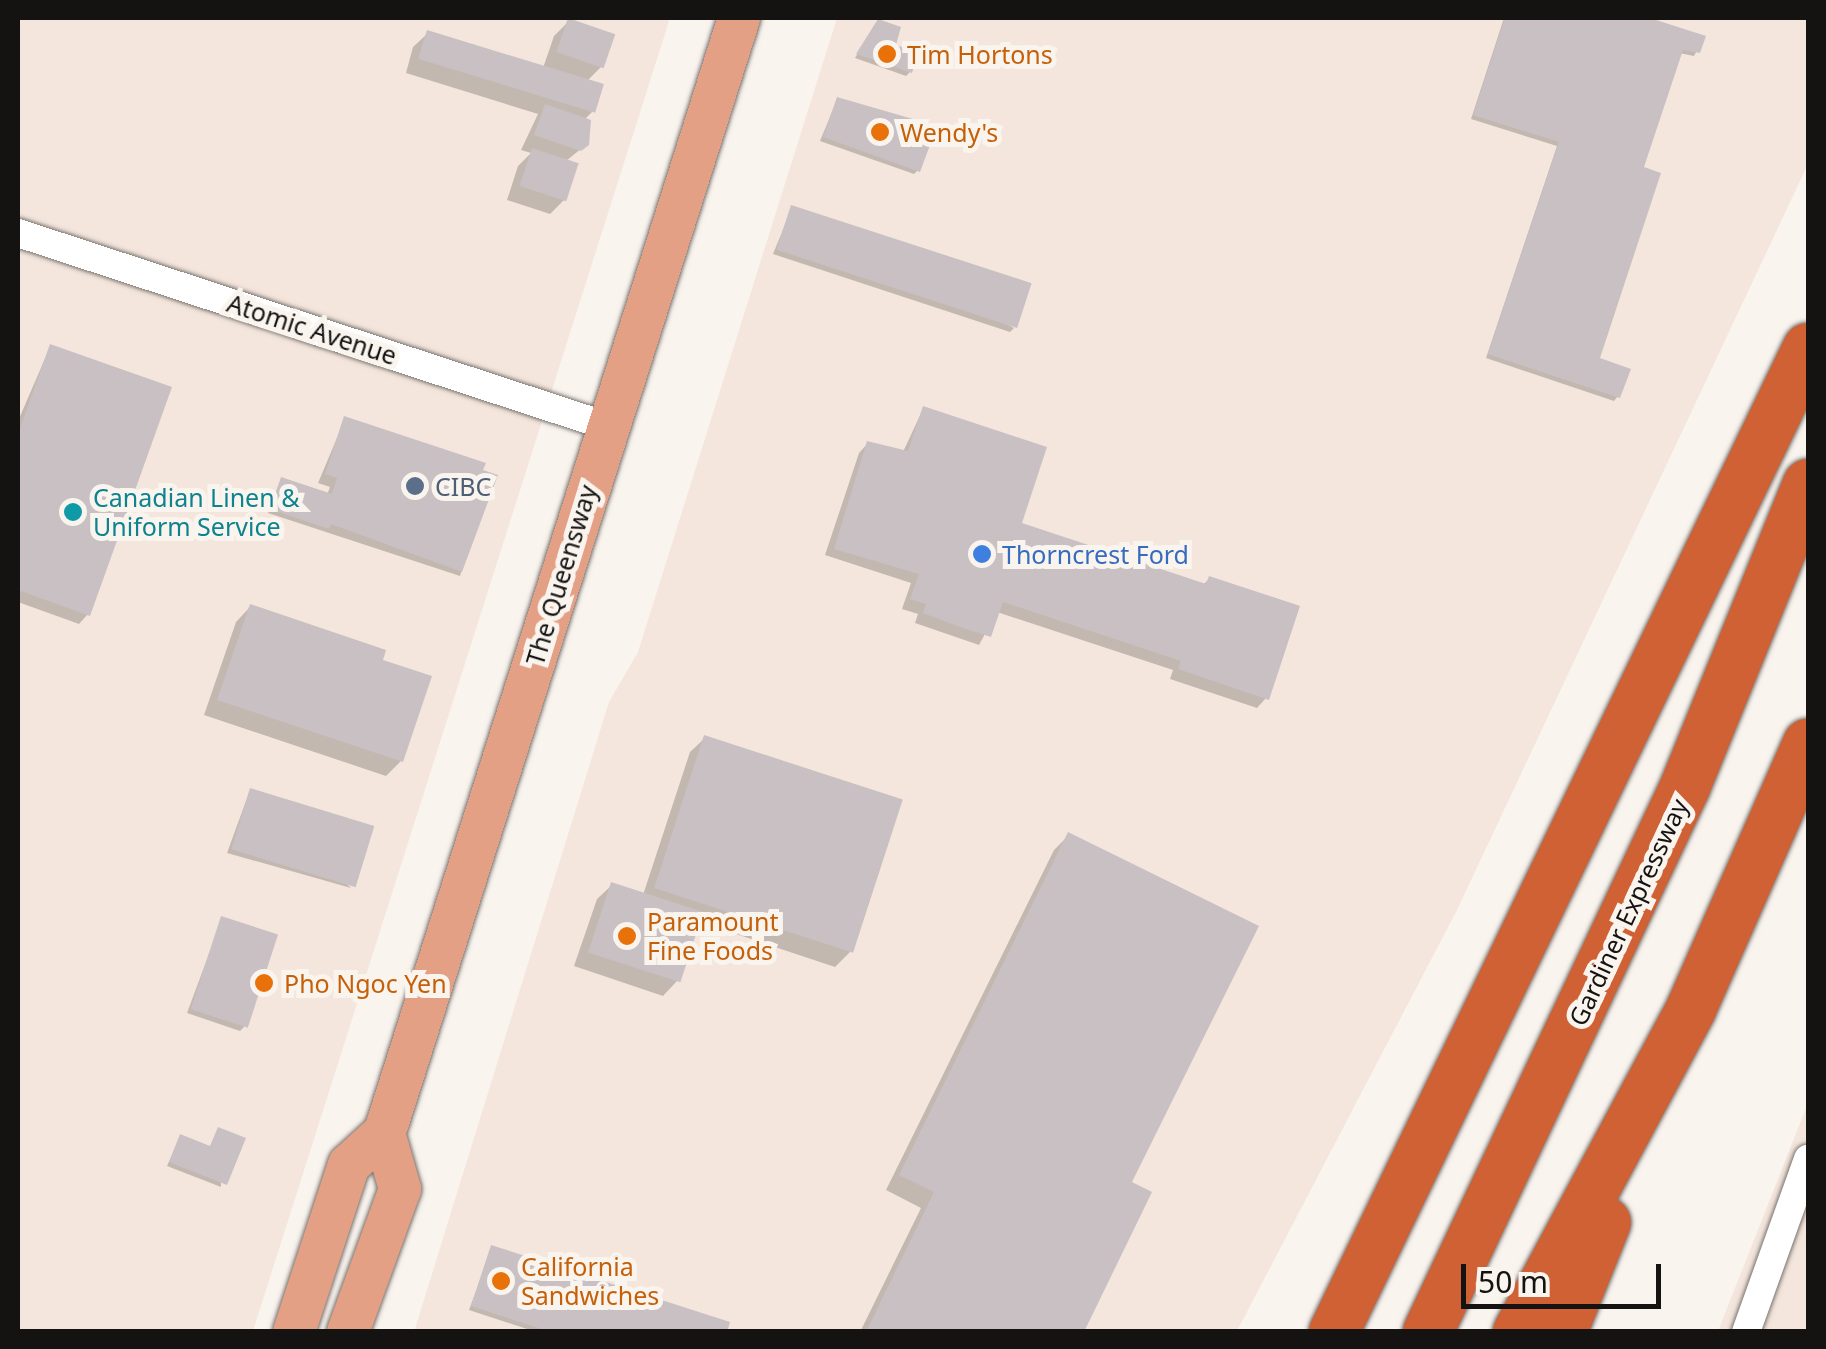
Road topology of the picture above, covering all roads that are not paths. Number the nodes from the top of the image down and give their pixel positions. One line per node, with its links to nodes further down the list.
1 (739, 18): 4 (main road, The Queensway)
2 (18, 232): 4 (street, Atomic Avenue)
3 (1808, 348): 12 (highway)
4 (607, 426): 8 (main road, The Queensway)
5 (1808, 484): 13 (highway, Gardiner Expressway)
6 (1808, 744): 7 (highway)
7 (1691, 1009): 14 (highway); 15 (highway)
8 (384, 1133): 10 (main road, The Queensway); 11 (main road)
9 (1808, 1159): 16 (street)
10 (294, 1332)
11 (348, 1332)
12 (1334, 1332)
13 (1428, 1332)
14 (1518, 1332)
15 (1562, 1332)
16 (1746, 1332)

